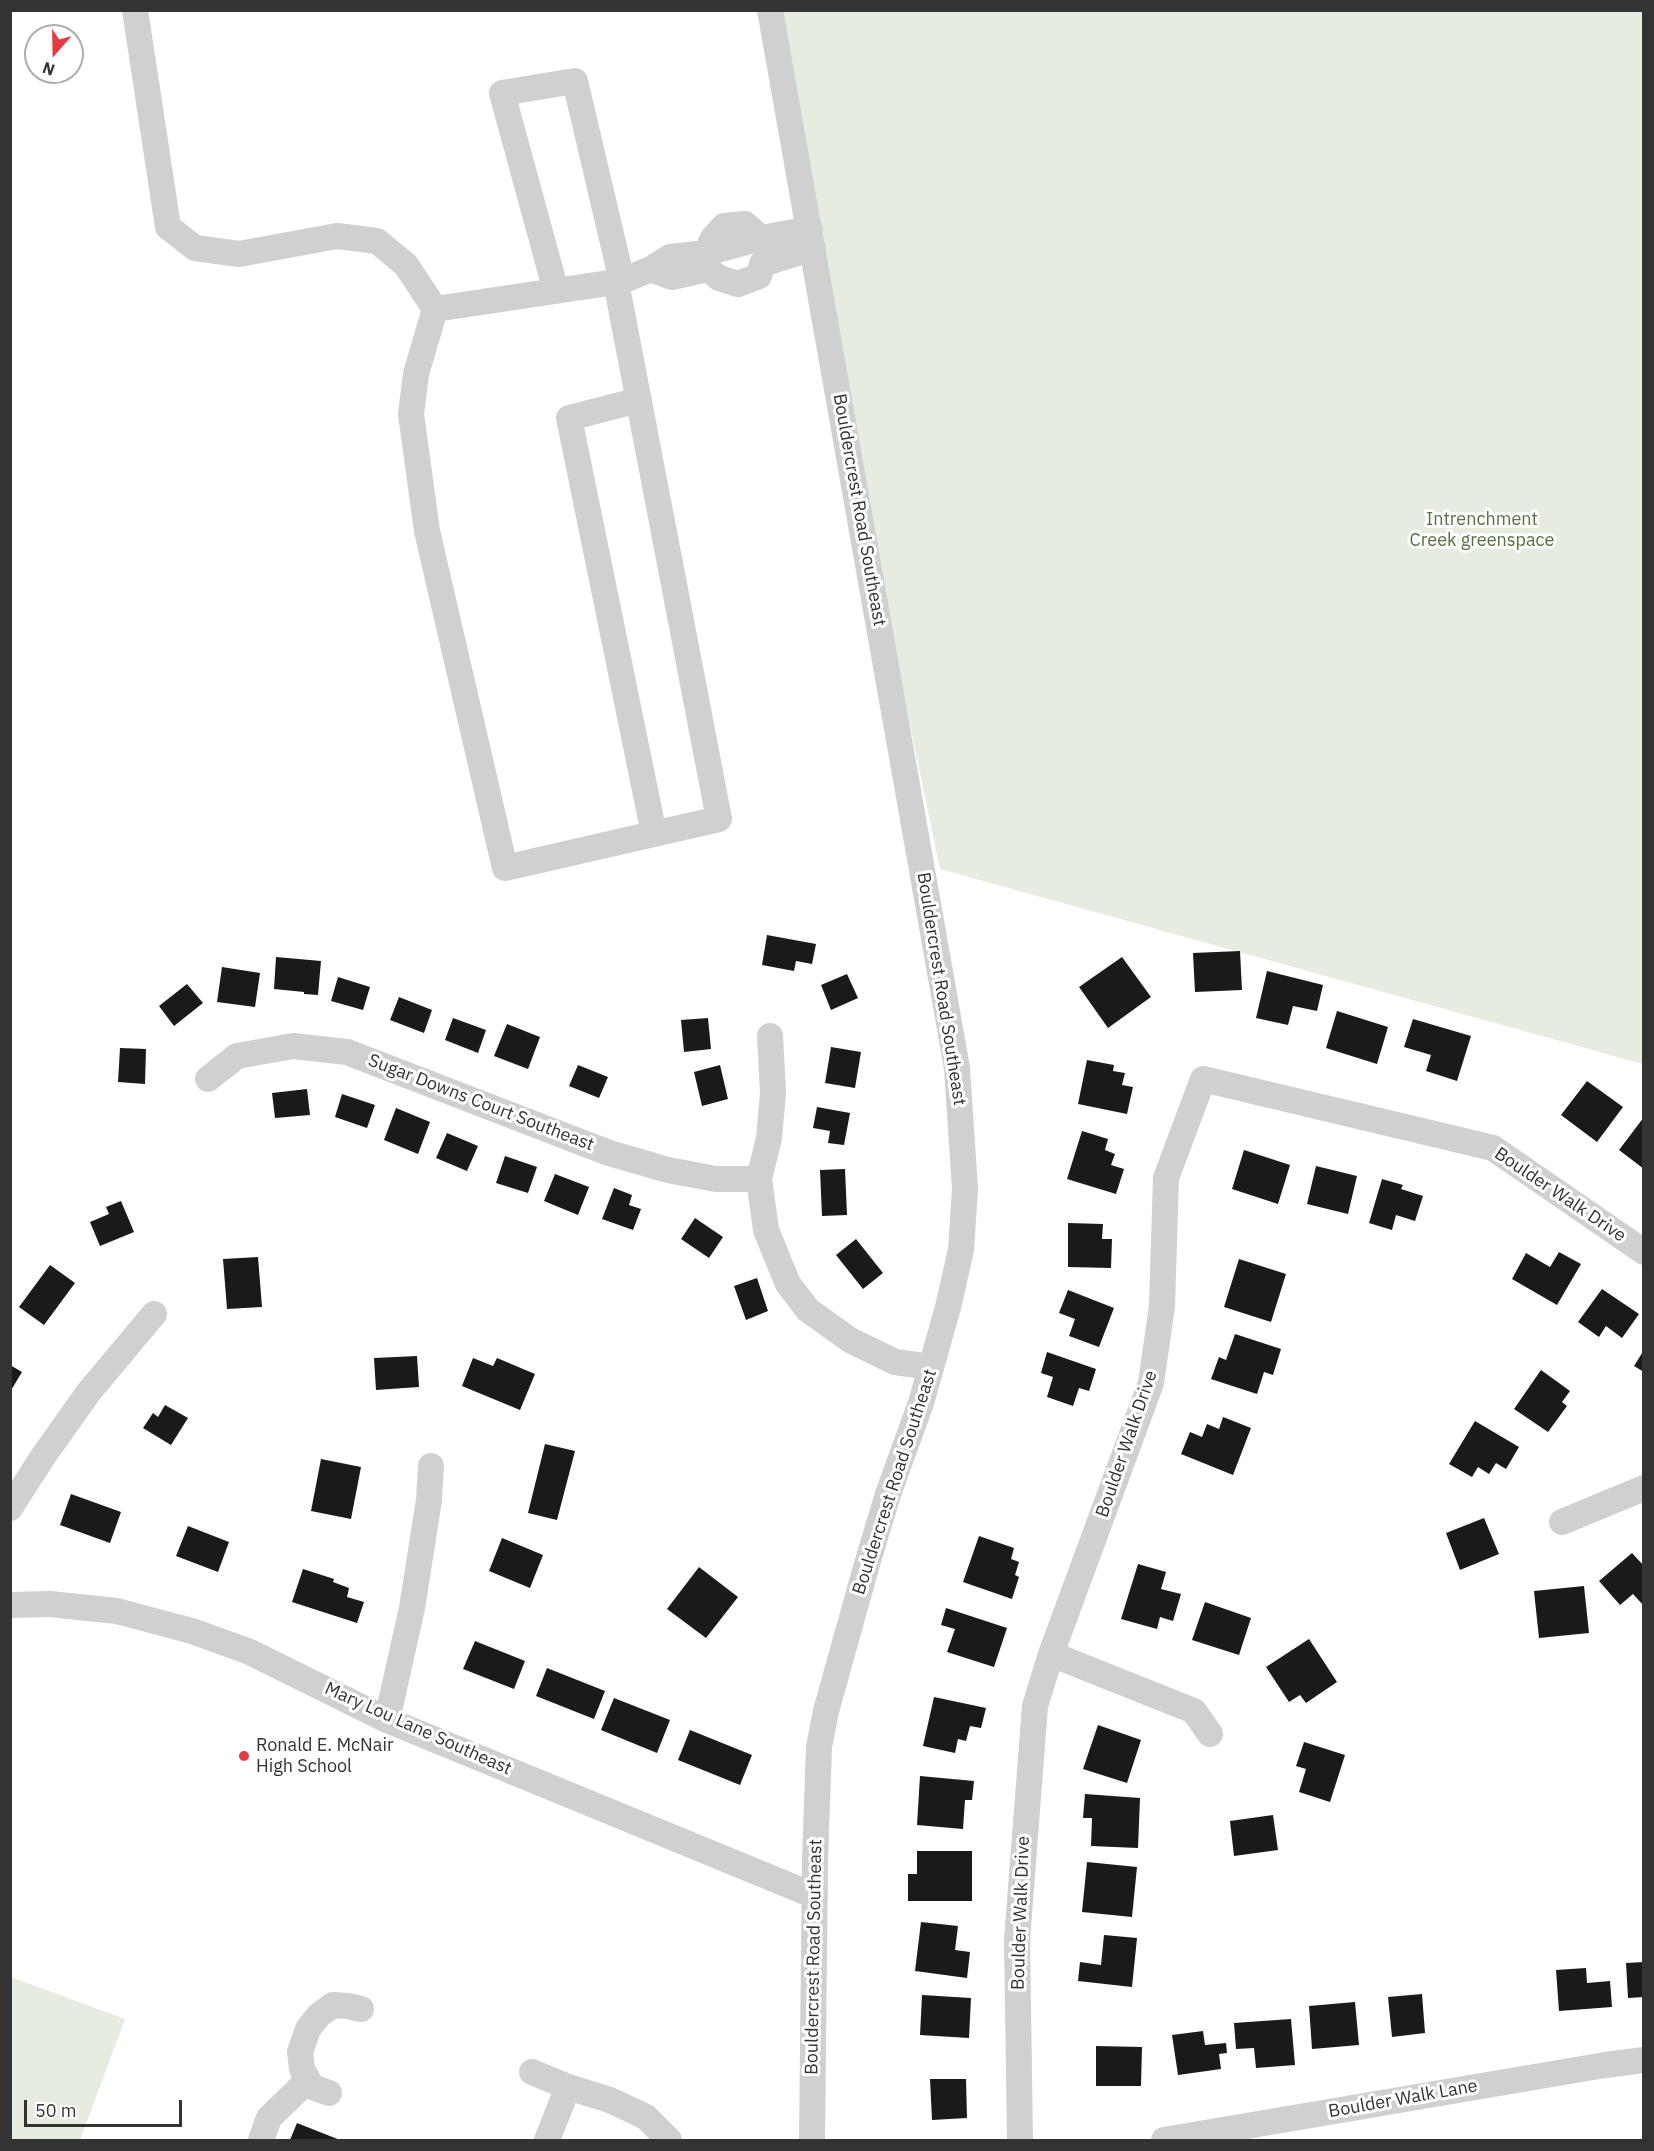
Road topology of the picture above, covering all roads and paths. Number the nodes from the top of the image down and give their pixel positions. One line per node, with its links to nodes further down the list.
1 (135, 10): 7 (street)
2 (770, 10): 3 (street, Bouldercrest Road Southeast)
3 (811, 239): 4 (street); 4 (street); 15 (street, Bouldercrest Road Southeast)
4 (707, 261): 5 (street)
5 (619, 282): 6 (street); 6 (street); 8 (street)
6 (556, 291): 7 (street)
7 (435, 309): 9 (street)
8 (639, 400): 9 (street); 9 (street)
9 (654, 834)
10 (770, 1036): 12 (street)
11 (208, 1078): 12 (street, Sugar Downs Court Southeast)
12 (759, 1179): 15 (street)
13 (1644, 1252): 21 (street, Boulder Walk Drive)
14 (154, 1314): 18 (street)
15 (932, 1367): 24 (street, Bouldercrest Road Southeast)
16 (431, 1466): 22 (street)
17 (1644, 1488): 19 (street)
18 (10, 1508)
19 (1562, 1522)
20 (10, 1605): 22 (street, Mary Lou Lane Southeast)
21 (1052, 1654): 23 (street); 33 (street, Boulder Walk Drive)
22 (387, 1720): 24 (street, Mary Lou Lane Southeast)
23 (1210, 1734)
24 (815, 1896): 32 (street, Bouldercrest Road Southeast)
25 (362, 2009): 29 (street)
26 (1644, 2060): 34 (street, Boulder Walk Lane)
27 (532, 2072): 28 (street)
28 (568, 2087): 30 (street); 31 (street)
29 (261, 2140)
30 (547, 2140)
31 (669, 2140)
32 (812, 2140)
33 (1020, 2140)
34 (1164, 2140)

